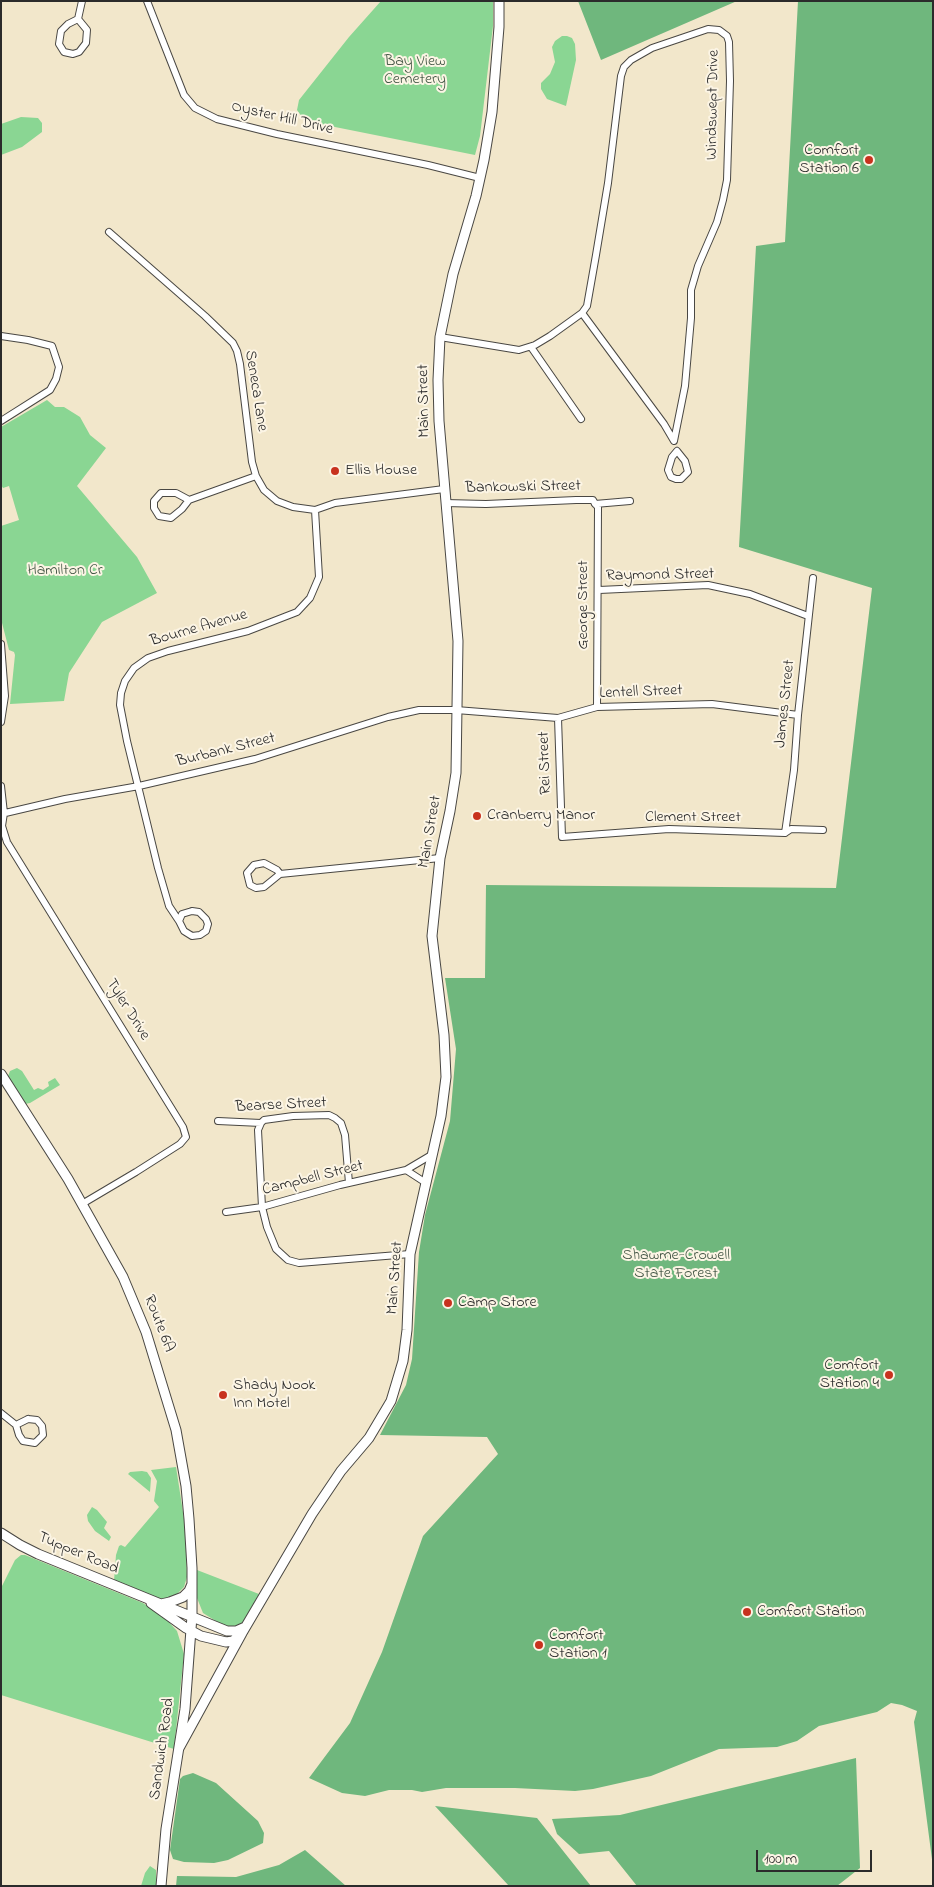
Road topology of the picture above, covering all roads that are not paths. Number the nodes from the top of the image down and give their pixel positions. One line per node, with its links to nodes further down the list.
1 (82, 1): 4 (street)
2 (147, 1): 5 (street, Oyster Hill Drive)
3 (499, 1): 5 (main road, Main Street)
4 (78, 20): 4 (street)
5 (480, 178): 9 (main road, Main Street)
6 (109, 232): 15 (street, Seneca Lane)
7 (582, 313): 10 (street); 13 (street, Windswept Drive); 13 (street, Windswept Drive)
8 (1, 336): 12 (street)
9 (440, 337): 10 (street); 16 (main road, Main Street)
10 (530, 346): 11 (street)
11 (581, 419)
12 (1, 421)
13 (674, 441): 14 (street, Windswept Drive)
14 (677, 451)
15 (256, 476): 17 (street); 21 (street, Seneca Lane)
16 (444, 489): 19 (main road, Main Street); 21 (street)
17 (189, 500): 17 (street)
18 (630, 501): 20 (street, Bankowski Street)
19 (445, 503): 20 (street, Bankowski Street); 27 (main road, Main Street)
20 (595, 504): 23 (street, George Street)
21 (315, 510): 32 (street, Bourne Avenue)
22 (813, 578): 24 (street, James Street)
23 (599, 590): 24 (street, Raymond Street); 26 (street, George Street)
24 (808, 616): 28 (street, James Street)
25 (1, 644): 30 (street)
26 (597, 707): 28 (street, Lentell Street); 29 (street, Lentell Street)
27 (456, 710): 29 (street, Lentell Street); 32 (street, Burbank Street); 37 (main road, Main Street)
28 (798, 715): 35 (street, James Street)
29 (558, 718): 36 (street, Rei Street)
30 (1, 722)
31 (1, 786): 33 (street, Tyler Drive)
32 (139, 786): 33 (street, Burbank Street); 39 (street, Bourne Avenue)
33 (3, 814): 47 (street, Tyler Drive)
34 (823, 830): 35 (street, Clement Street)
35 (785, 833): 36 (street, Clement Street)
36 (562, 837)
37 (440, 858): 38 (street); 43 (main road, Main Street)
38 (280, 874): 38 (street)
39 (178, 921): 39 (street, Bourne Avenue)
40 (1, 1074): 47 (main road, Route 6A)
41 (218, 1122): 42 (street, Bearse Street)
42 (261, 1123): 45 (street, Bearse Street); 48 (street)
43 (433, 1154): 44 (street, Campbell Street); 46 (main road, Main Street)
44 (406, 1170): 45 (street, Campbell Street); 46 (street)
45 (349, 1183): 48 (street, Campbell Street)
46 (426, 1183): 50 (main road, Main Street)
47 (82, 1204): 54 (main road, Route 6A)
48 (262, 1207): 49 (street, Campbell Street); 50 (street)
49 (226, 1212)
50 (410, 1254): 58 (main road, Main Street)
51 (1, 1413): 52 (street)
52 (16, 1424): 52 (street)
53 (1, 1533): 55 (main road, Tupper Road)
54 (192, 1584): 56 (main road); 57 (main road, Route 6A)
55 (145, 1599): 56 (main road, Tupper Road); 59 (main road, Tupper Road)
56 (161, 1604): 57 (main road, Tupper Road)
57 (192, 1616): 58 (main road); 59 (main road, Sandwich Road)
58 (244, 1629): 59 (main road); 60 (main road, Main Street)
59 (191, 1631): 60 (main road, Sandwich Road)
60 (179, 1748): 61 (main road, Sandwich Road)
61 (161, 1886)

